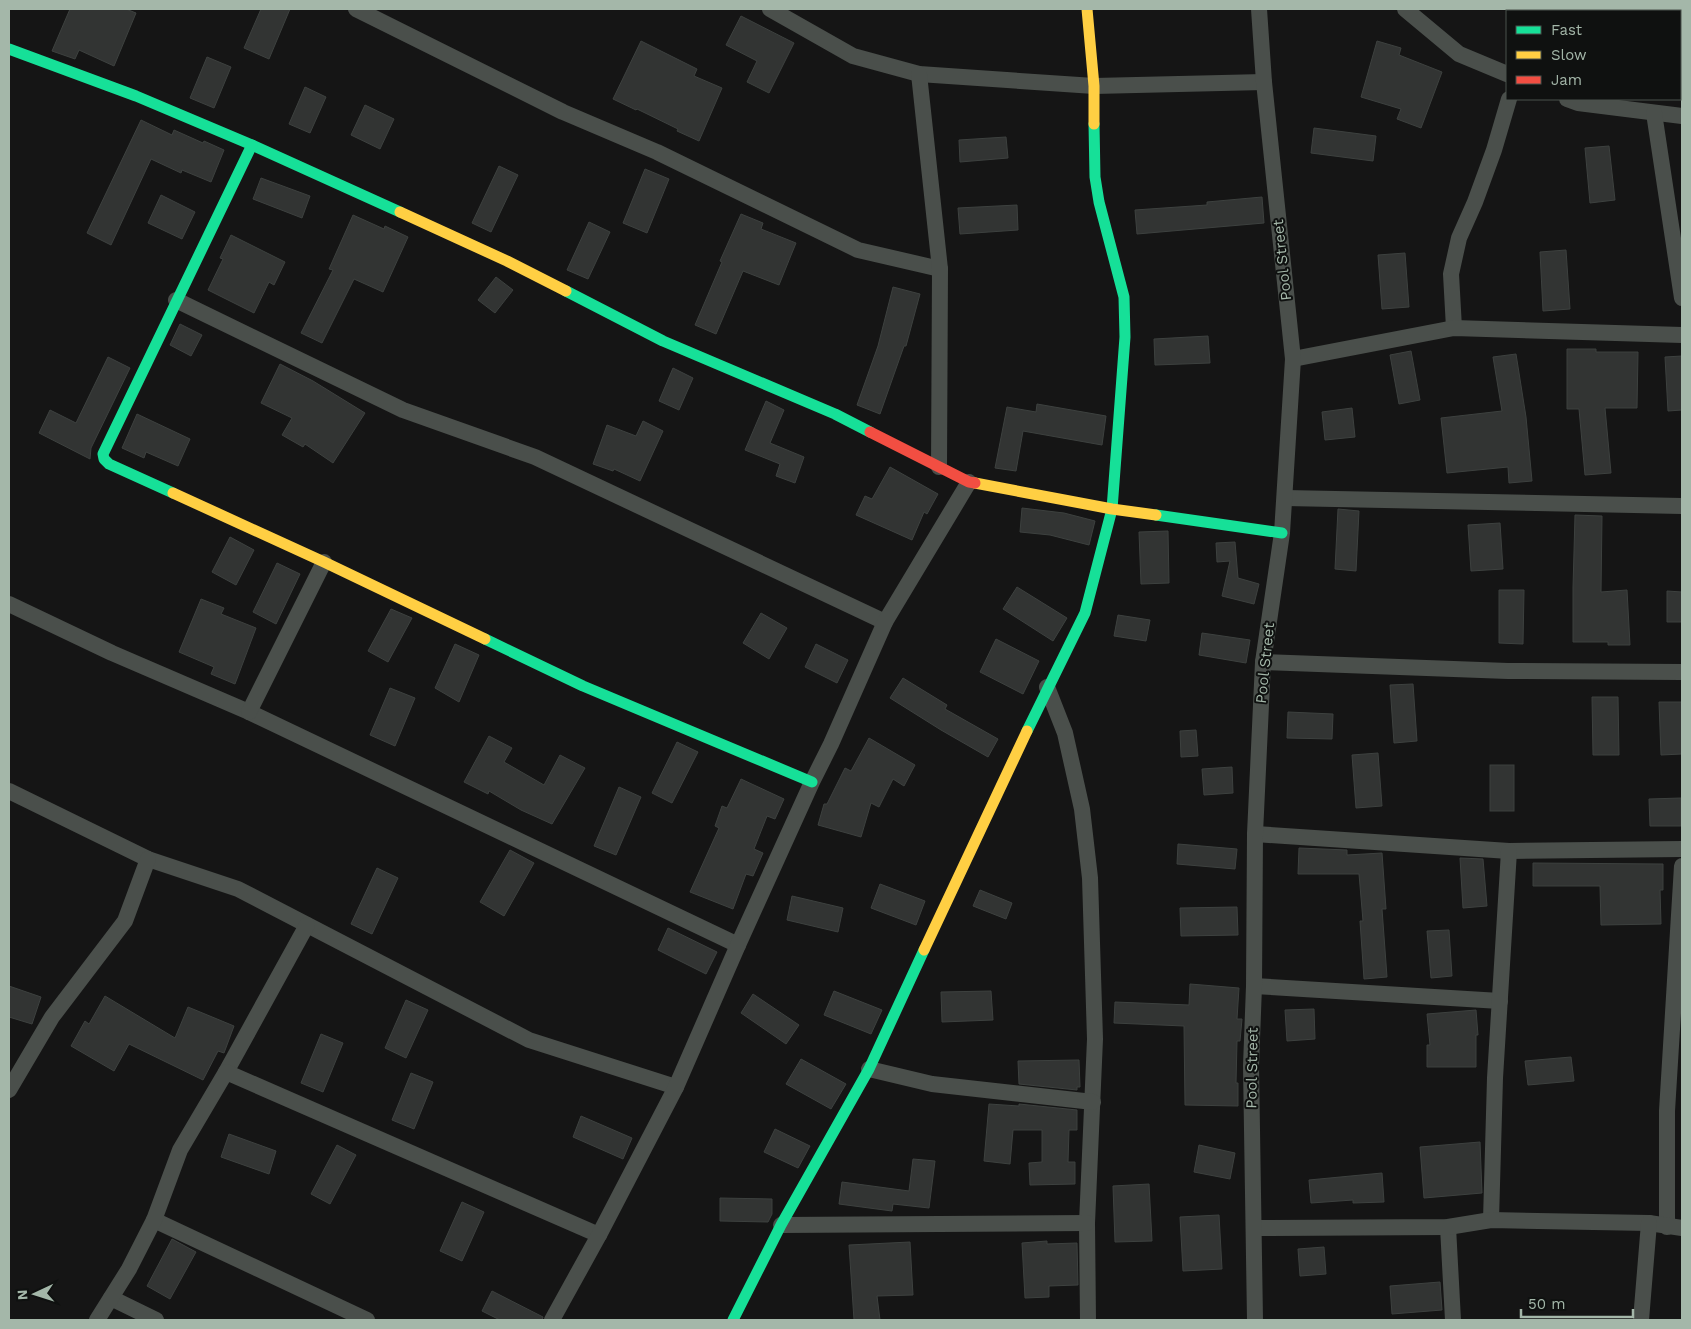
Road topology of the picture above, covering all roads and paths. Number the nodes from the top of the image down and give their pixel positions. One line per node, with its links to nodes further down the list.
1 (356, 9): 16 (street)
2 (770, 9): 7 (street)
3 (1087, 9): 10 (street)
4 (1259, 9): 9 (street, Pool Street)
5 (1405, 9): 8 (street)
6 (9, 49): 15 (street)
7 (919, 74): 10 (street); 16 (street)
8 (1506, 74)
9 (1264, 82): 10 (street); 21 (street, Pool Street)
10 (1094, 86): 26 (street)
11 (1509, 100): 19 (street)
12 (1574, 100): 13 (street)
13 (1654, 113): 14 (street); 17 (street)
14 (1682, 116)
15 (252, 144): 18 (street); 22 (street)
16 (940, 269): 22 (street)
17 (1682, 298)
18 (176, 300): 28 (street); 30 (street)
19 (1454, 328): 20 (street); 21 (street)
20 (1682, 335)
21 (1293, 359): 24 (street, Pool Street)
22 (939, 467): 23 (street)
23 (969, 482): 26 (street); 30 (street)
24 (1285, 498): 25 (street); 27 (street, Pool Street)
25 (1682, 506)
26 (1112, 509): 27 (street); 33 (street)
27 (1282, 533): 31 (street, Pool Street)
28 (324, 562): 34 (street); 35 (street)
29 (9, 604): 34 (street)
30 (885, 622): 35 (street)
31 (1263, 662): 32 (street); 37 (street, Pool Street)
32 (1682, 672)
33 (1047, 687): 46 (street); 50 (street)
34 (249, 712): 43 (street)
35 (812, 782): 43 (street)
36 (9, 791): 40 (street)
37 (1255, 834): 39 (street); 44 (street, Pool Street)
38 (1682, 849): 39 (street)
39 (1509, 851): 45 (street)
40 (148, 859): 42 (street); 49 (street)
41 (1682, 866): 57 (street)
42 (308, 925): 47 (street); 48 (street)
43 (738, 945): 48 (street)
44 (1254, 986): 45 (street); 58 (street, Pool Street)
45 (1500, 1001): 52 (street)
46 (869, 1069): 50 (street); 55 (street)
47 (226, 1072): 51 (street); 59 (street)
48 (676, 1087): 59 (street)
49 (9, 1090)
50 (1093, 1102): 53 (street)
51 (154, 1220): 60 (street); 63 (street)
52 (1491, 1220): 54 (street); 56 (street)
53 (1087, 1223): 55 (street); 66 (street)
54 (1649, 1223): 57 (street); 69 (street)
55 (781, 1225): 65 (street)
56 (1448, 1227): 58 (street); 68 (street)
57 (1675, 1227)
58 (1254, 1228): 67 (street, Pool Street)
59 (599, 1235): 64 (street)
60 (111, 1298): 61 (street); 62 (street)
61 (97, 1320)
62 (156, 1320)
63 (367, 1320)
64 (552, 1320)
65 (733, 1320)
66 (1088, 1320)
67 (1255, 1320)
68 (1453, 1320)
69 (1641, 1320)

